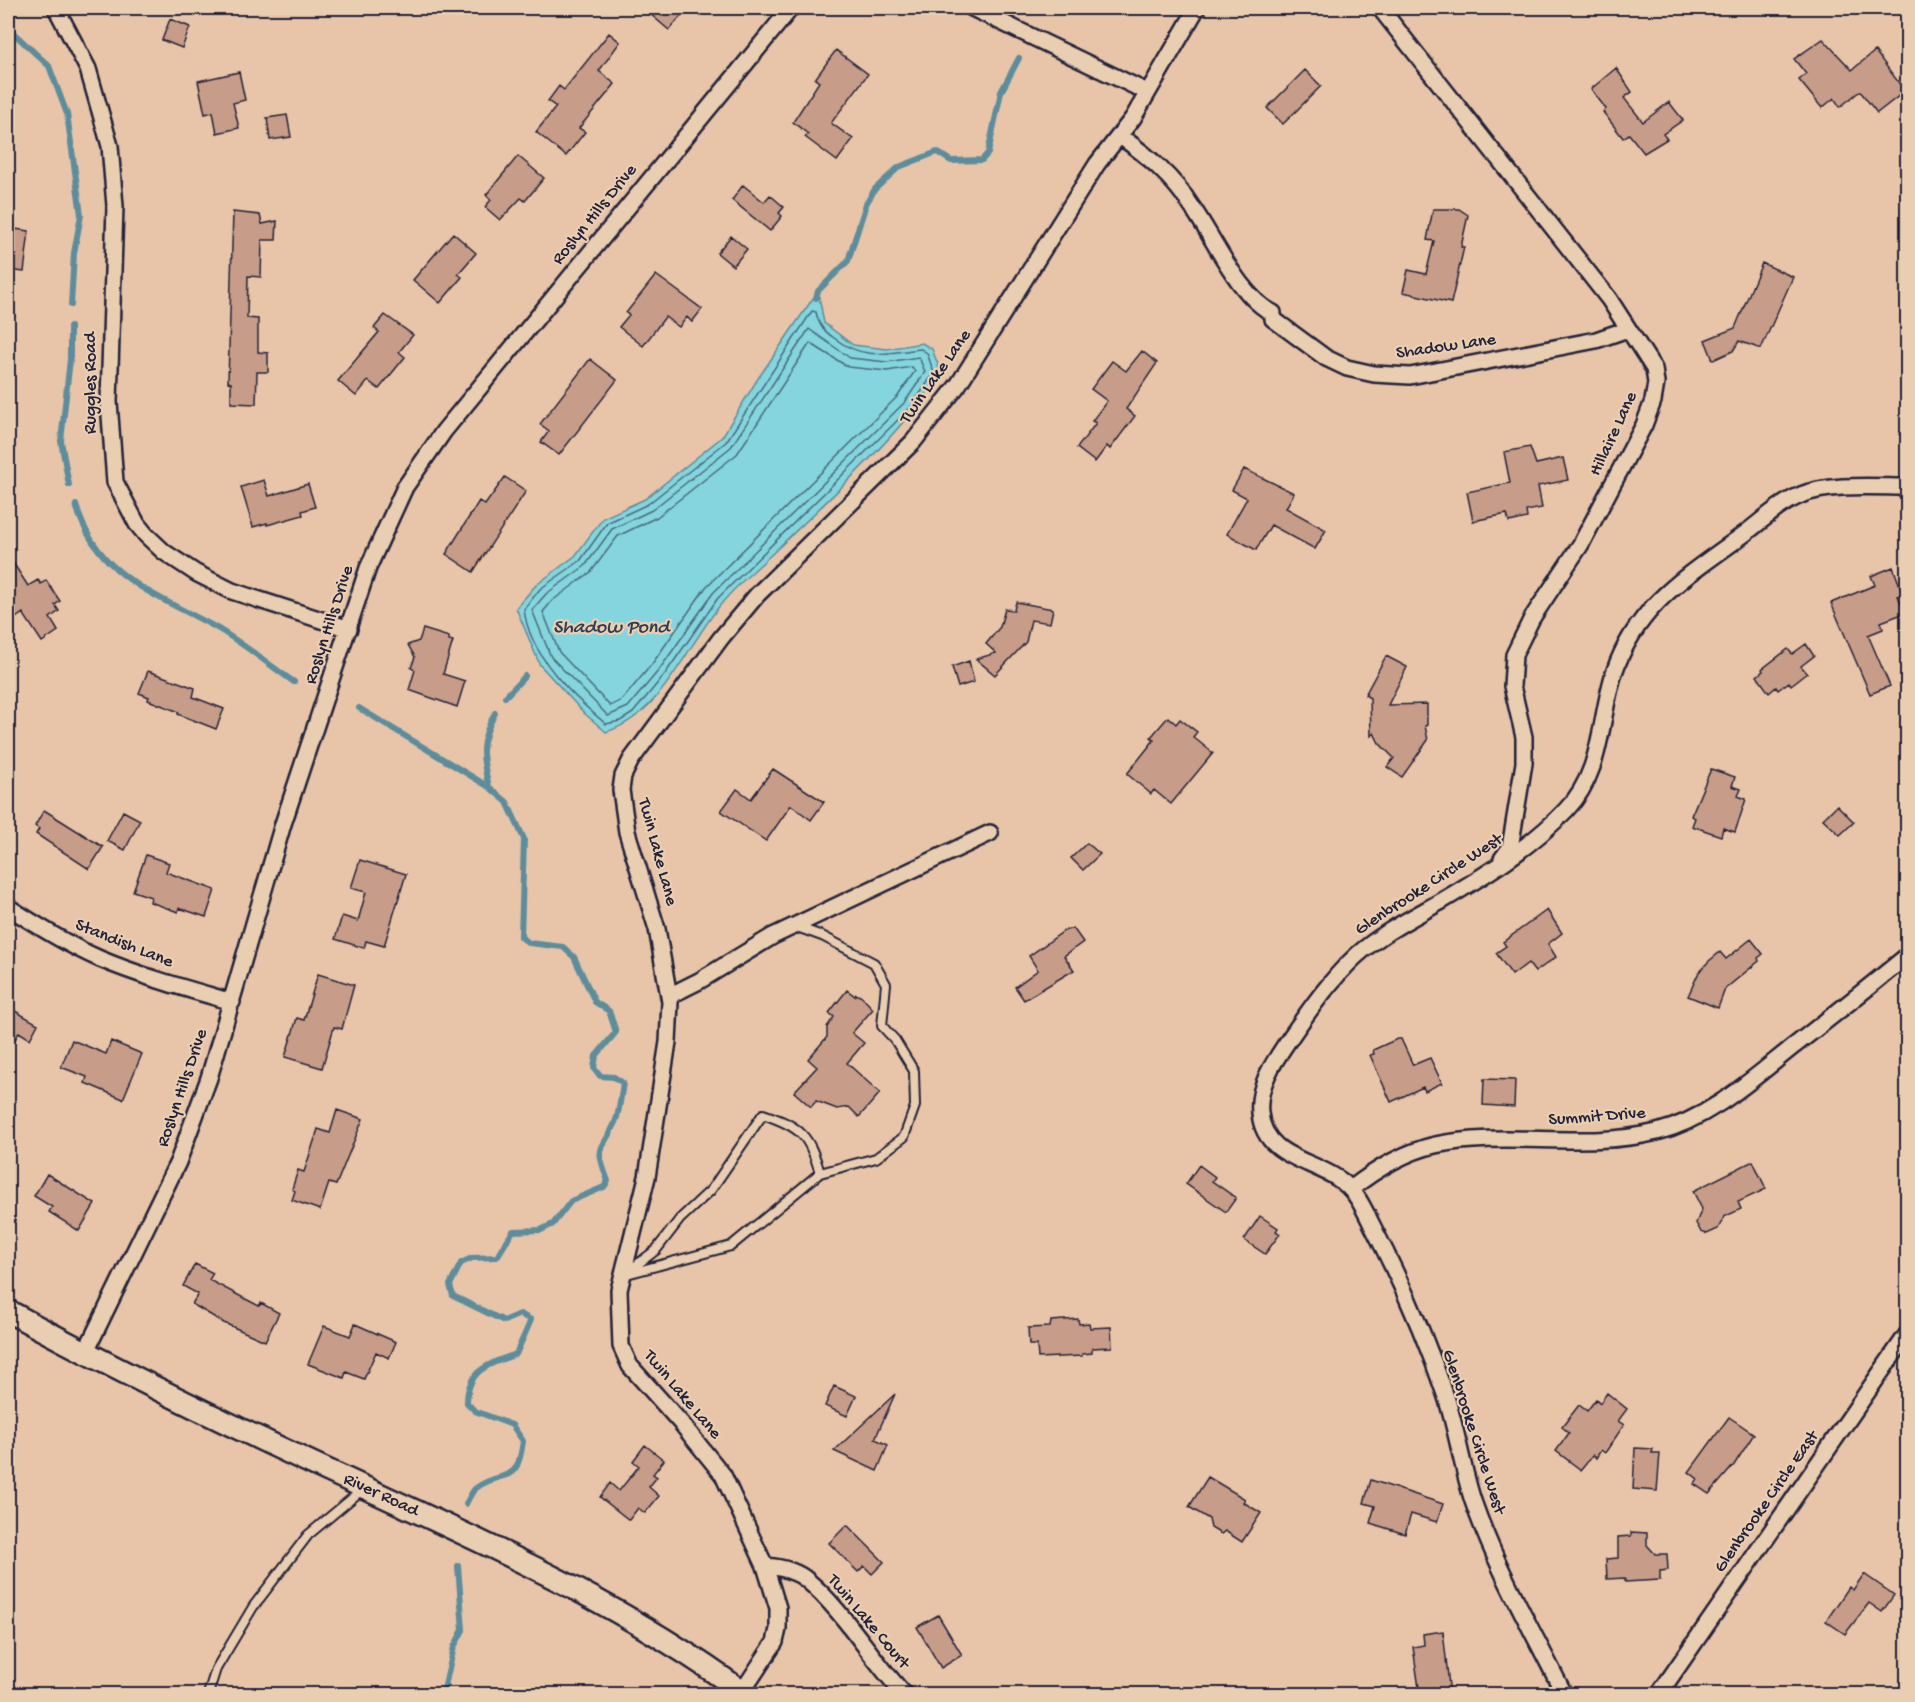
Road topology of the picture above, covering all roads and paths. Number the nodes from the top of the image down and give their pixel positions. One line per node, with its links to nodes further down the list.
1 (56, 8): 10 (street, Ruggles Road)
2 (791, 8): 10 (street, Roslyn Hills Drive)
3 (972, 8): 6 (street)
4 (1197, 8): 6 (street, Twin Lake Lane)
5 (1380, 8): 8 (street, Hillaire Lane)
6 (1147, 92): 7 (street, Twin Lake Lane)
7 (1120, 136): 8 (street, Shadow Lane); 16 (street, Twin Lake Lane)
8 (1628, 329): 12 (street, Hillaire Lane)
9 (1908, 487): 12 (street, Glenbrooke Circle West)
10 (349, 629): 17 (street, Roslyn Hills Drive)
11 (990, 833): 14 (street)
12 (1499, 864): 19 (street, Glenbrooke Circle West)
13 (8, 907): 17 (street, Standish Lane)
14 (794, 926): 16 (street); 18 (lane)
15 (1908, 955): 19 (street, Summit Drive)
16 (669, 996): 20 (street, Twin Lake Lane)
17 (232, 1002): 23 (street, Roslyn Hills Drive)
18 (820, 1173): 20 (lane); 20 (lane)
19 (1351, 1189): 29 (street, Glenbrooke Circle West)
20 (623, 1275): 25 (street, Twin Lake Lane)
21 (8, 1311): 23 (main road, River Road)
22 (1908, 1333): 30 (street, Glenbrooke Circle East)
23 (85, 1353): 24 (main road, River Road)
24 (365, 1488): 26 (main road, River Road); 27 (lane)
25 (765, 1566): 26 (street, Twin Lake Lane); 28 (street, Twin Lake Court)
26 (743, 1693)
27 (208, 1695)
28 (904, 1695)
29 (1564, 1695)
30 (1659, 1695)

